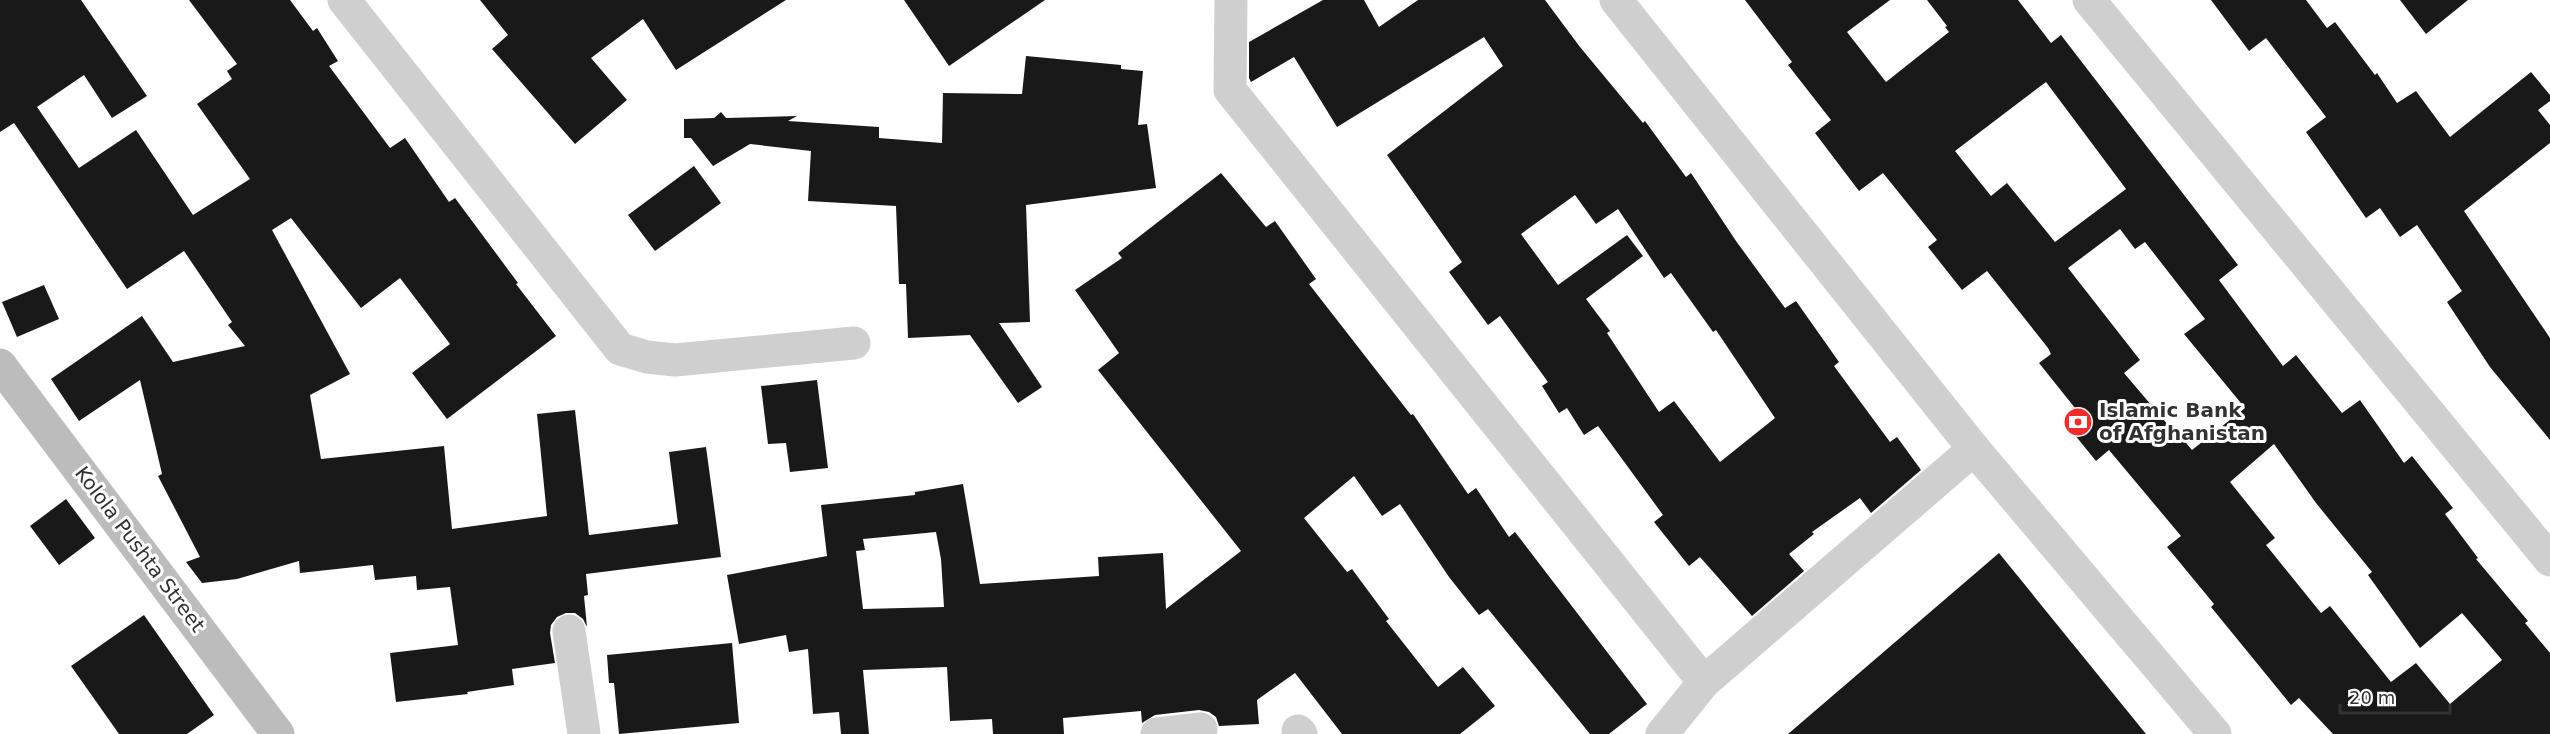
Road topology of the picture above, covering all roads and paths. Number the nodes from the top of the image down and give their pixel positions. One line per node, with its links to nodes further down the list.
1 (344, 0): 5 (street)
2 (1231, 0): 10 (street)
3 (1616, 0): 7 (street)
4 (2089, 0): 8 (street)
5 (854, 343)
6 (0, 365): 12 (main road, Kolola Pushta Street)
7 (1974, 449): 10 (street); 16 (street)
8 (2550, 561)
9 (569, 631): 13 (street)
10 (1704, 682): 15 (street)
11 (1201, 729): 14 (street)
12 (278, 734)
13 (584, 734)
14 (1157, 734)
15 (1662, 734)
16 (2215, 734)

